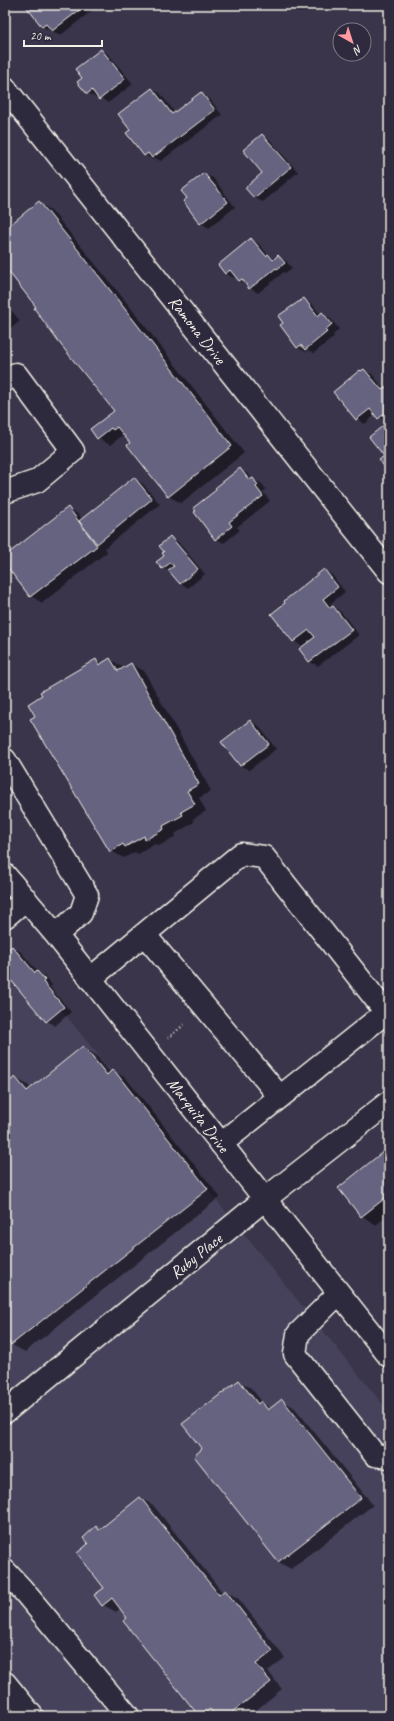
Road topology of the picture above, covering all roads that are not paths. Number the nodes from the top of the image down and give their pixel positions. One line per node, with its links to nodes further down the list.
1 (5, 88): 4 (street, Ramona Drive)
2 (5, 380): 3 (street)
3 (5, 492)
4 (389, 572)
5 (5, 760): 10 (street)
6 (5, 875): 7 (street, Marquita Drive)
7 (26, 900): 8 (street); 10 (street, Marquita Drive)
8 (5, 917)
9 (144, 934): 11 (street); 12 (street); 13 (street)
10 (56, 936): 11 (street, Marquita Drive)
11 (90, 979): 15 (street, Marquita Drive)
12 (388, 1013): 13 (street)
13 (280, 1097): 15 (street)
14 (389, 1102): 16 (street, Ruby Place)
15 (221, 1144): 16 (street, Marquita Drive)
16 (265, 1199): 17 (street, Marquita Drive); 19 (street, Ruby Place)
17 (339, 1293): 18 (street, Marquita Drive); 20 (street)
18 (389, 1356)
19 (6, 1409)
20 (382, 1456)
21 (5, 1571): 24 (street)
22 (5, 1683): 23 (street)
23 (32, 1716)
24 (128, 1716)

